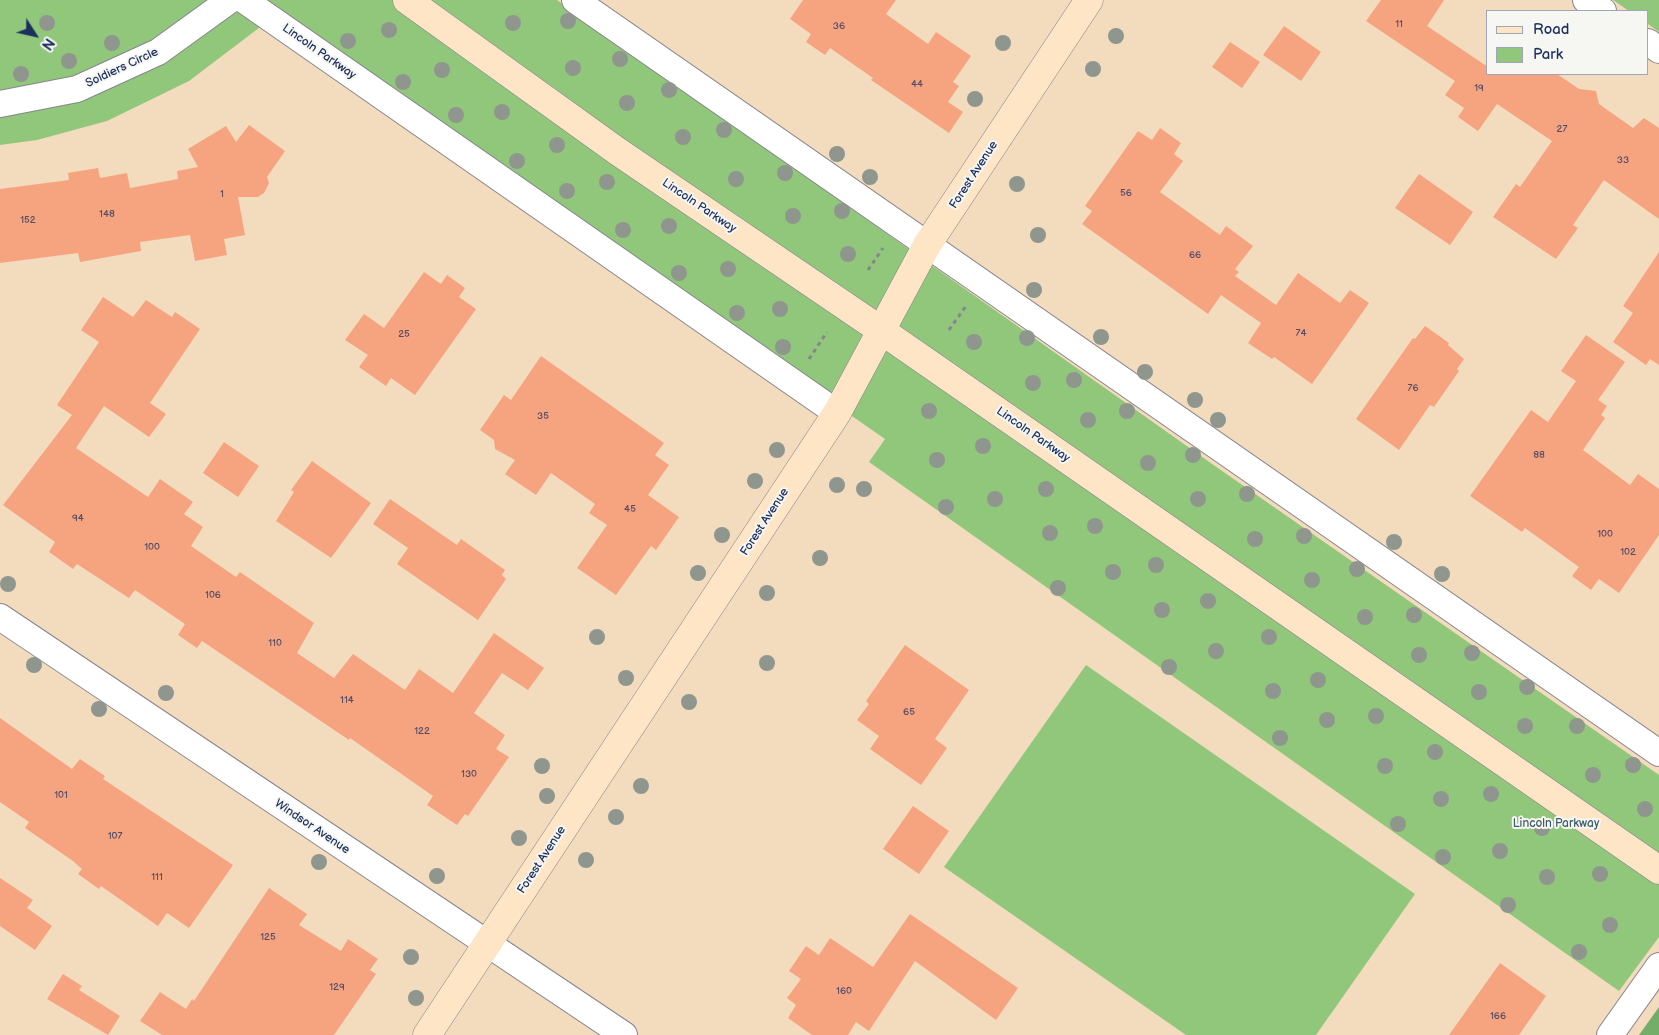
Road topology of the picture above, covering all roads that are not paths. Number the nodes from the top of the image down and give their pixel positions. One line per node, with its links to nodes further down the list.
1 (230, 0): 8 (street, Soldiers Circle)
2 (244, 0): 11 (street, Lincoln Parkway)
3 (407, 0): 10 (street, Lincoln Parkway)
4 (575, 0): 9 (street)
5 (1089, 0): 9 (street, Forest Avenue)
6 (1586, 0): 7 (street)
7 (1601, 10)
8 (0, 104)
9 (928, 245): 10 (street, Forest Avenue); 13 (street)
10 (882, 331): 11 (street, Forest Avenue); 14 (street, Lincoln Parkway)
11 (837, 413): 15 (street, Forest Avenue)
12 (0, 617): 15 (street, Windsor Avenue)
13 (1659, 753)
14 (1659, 870)
15 (487, 944): 17 (street, Forest Avenue); 18 (street, Windsor Avenue)
16 (1659, 966): 19 (street)
17 (427, 1035)
18 (624, 1035)
19 (1610, 1035)

